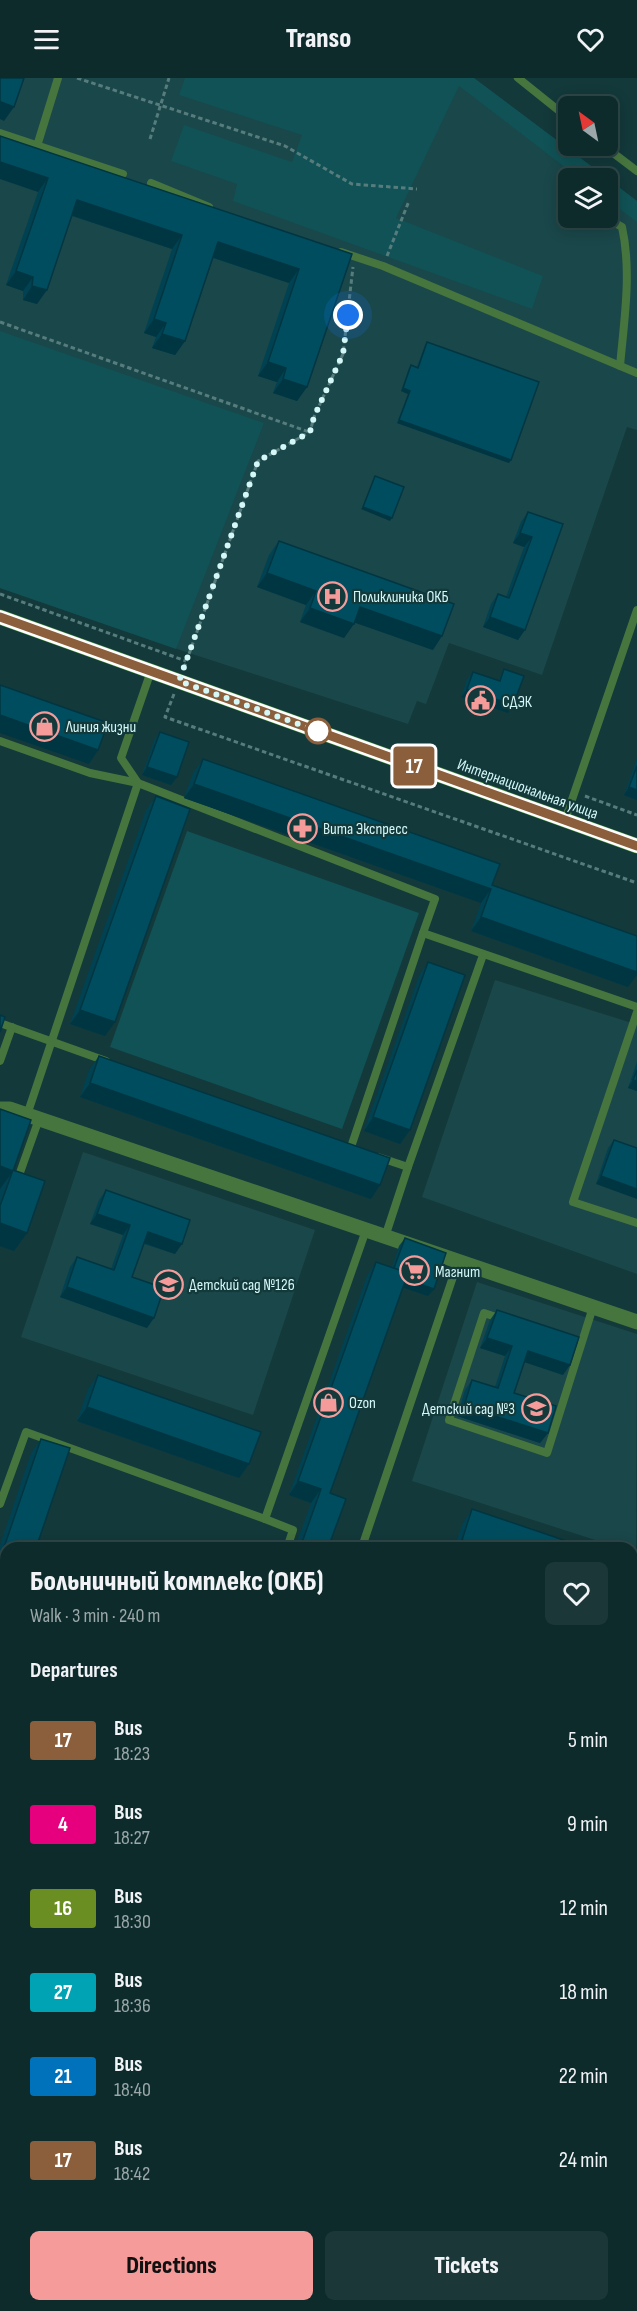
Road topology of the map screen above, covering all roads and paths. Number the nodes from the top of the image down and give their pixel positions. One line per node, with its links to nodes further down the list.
1 (58, 78): 9 (lane)
2 (77, 78): 5 (path)
3 (170, 78): 5 (path)
4 (518, 78): 6 (lane)
5 (160, 105): 8 (path); 14 (path)
6 (558, 110)
7 (0, 133): 9 (lane)
8 (150, 139)
9 (37, 146): 12 (lane)
10 (617, 156): 11 (lane)
11 (637, 171)
12 (123, 174)
13 (151, 183): 16 (lane)
14 (417, 189)
15 (409, 201): 20 (path)
16 (220, 211)
17 (618, 225): 22 (lane)
18 (333, 249): 19 (lane)
19 (355, 256): 20 (lane); 24 (path)
20 (383, 266): 22 (lane)
21 (0, 322): 24 (path)
22 (620, 366): 23 (lane)
23 (637, 373)
24 (310, 432): 28 (path)
25 (0, 594): 28 (path)
26 (637, 610): 33 (lane)
27 (0, 617): 29 (main road, Интернациональная улица)
28 (186, 661): 30 (path)
29 (151, 672): 30 (main road, Интернациональная улица); 32 (lane)
30 (179, 681): 35 (main road, Интернациональная улица); 37 (path)
31 (0, 741): 32 (lane)
32 (138, 783): 38 (lane); 44 (lane)
33 (574, 792): 34 (path); 35 (lane)
34 (637, 814)
35 (565, 820): 36 (main road, Интернациональная улица)
36 (637, 846)
37 (637, 884)
38 (423, 933): 39 (lane); 50 (lane)
39 (483, 955): 40 (lane); 53 (lane)
40 (637, 1007)
41 (637, 1012): 55 (lane)
42 (0, 1023): 43 (lane)
43 (12, 1027): 44 (lane); 45 (lane)
44 (51, 1042): 46 (lane); 48 (lane)
45 (0, 1061)
46 (118, 1065)
47 (6, 1112): 48 (street)
48 (33, 1117): 54 (lane); 56 (street)
49 (340, 1143): 50 (lane)
50 (351, 1147): 51 (lane)
51 (360, 1150)
52 (370, 1154): 53 (lane)
53 (408, 1167): 57 (lane)
54 (15, 1187)
55 (637, 1223)
56 (366, 1230): 57 (street); 65 (lane)
57 (385, 1237): 58 (street)
58 (458, 1262): 59 (street); 67 (lane)
59 (593, 1307): 60 (street); 63 (lane)
60 (637, 1322)
61 (517, 1323): 63 (lane)
62 (571, 1340): 63 (lane)
63 (581, 1344)
64 (0, 1504): 65 (lane)
65 (265, 1519): 66 (lane)
66 (289, 1542)
67 (364, 1542)

